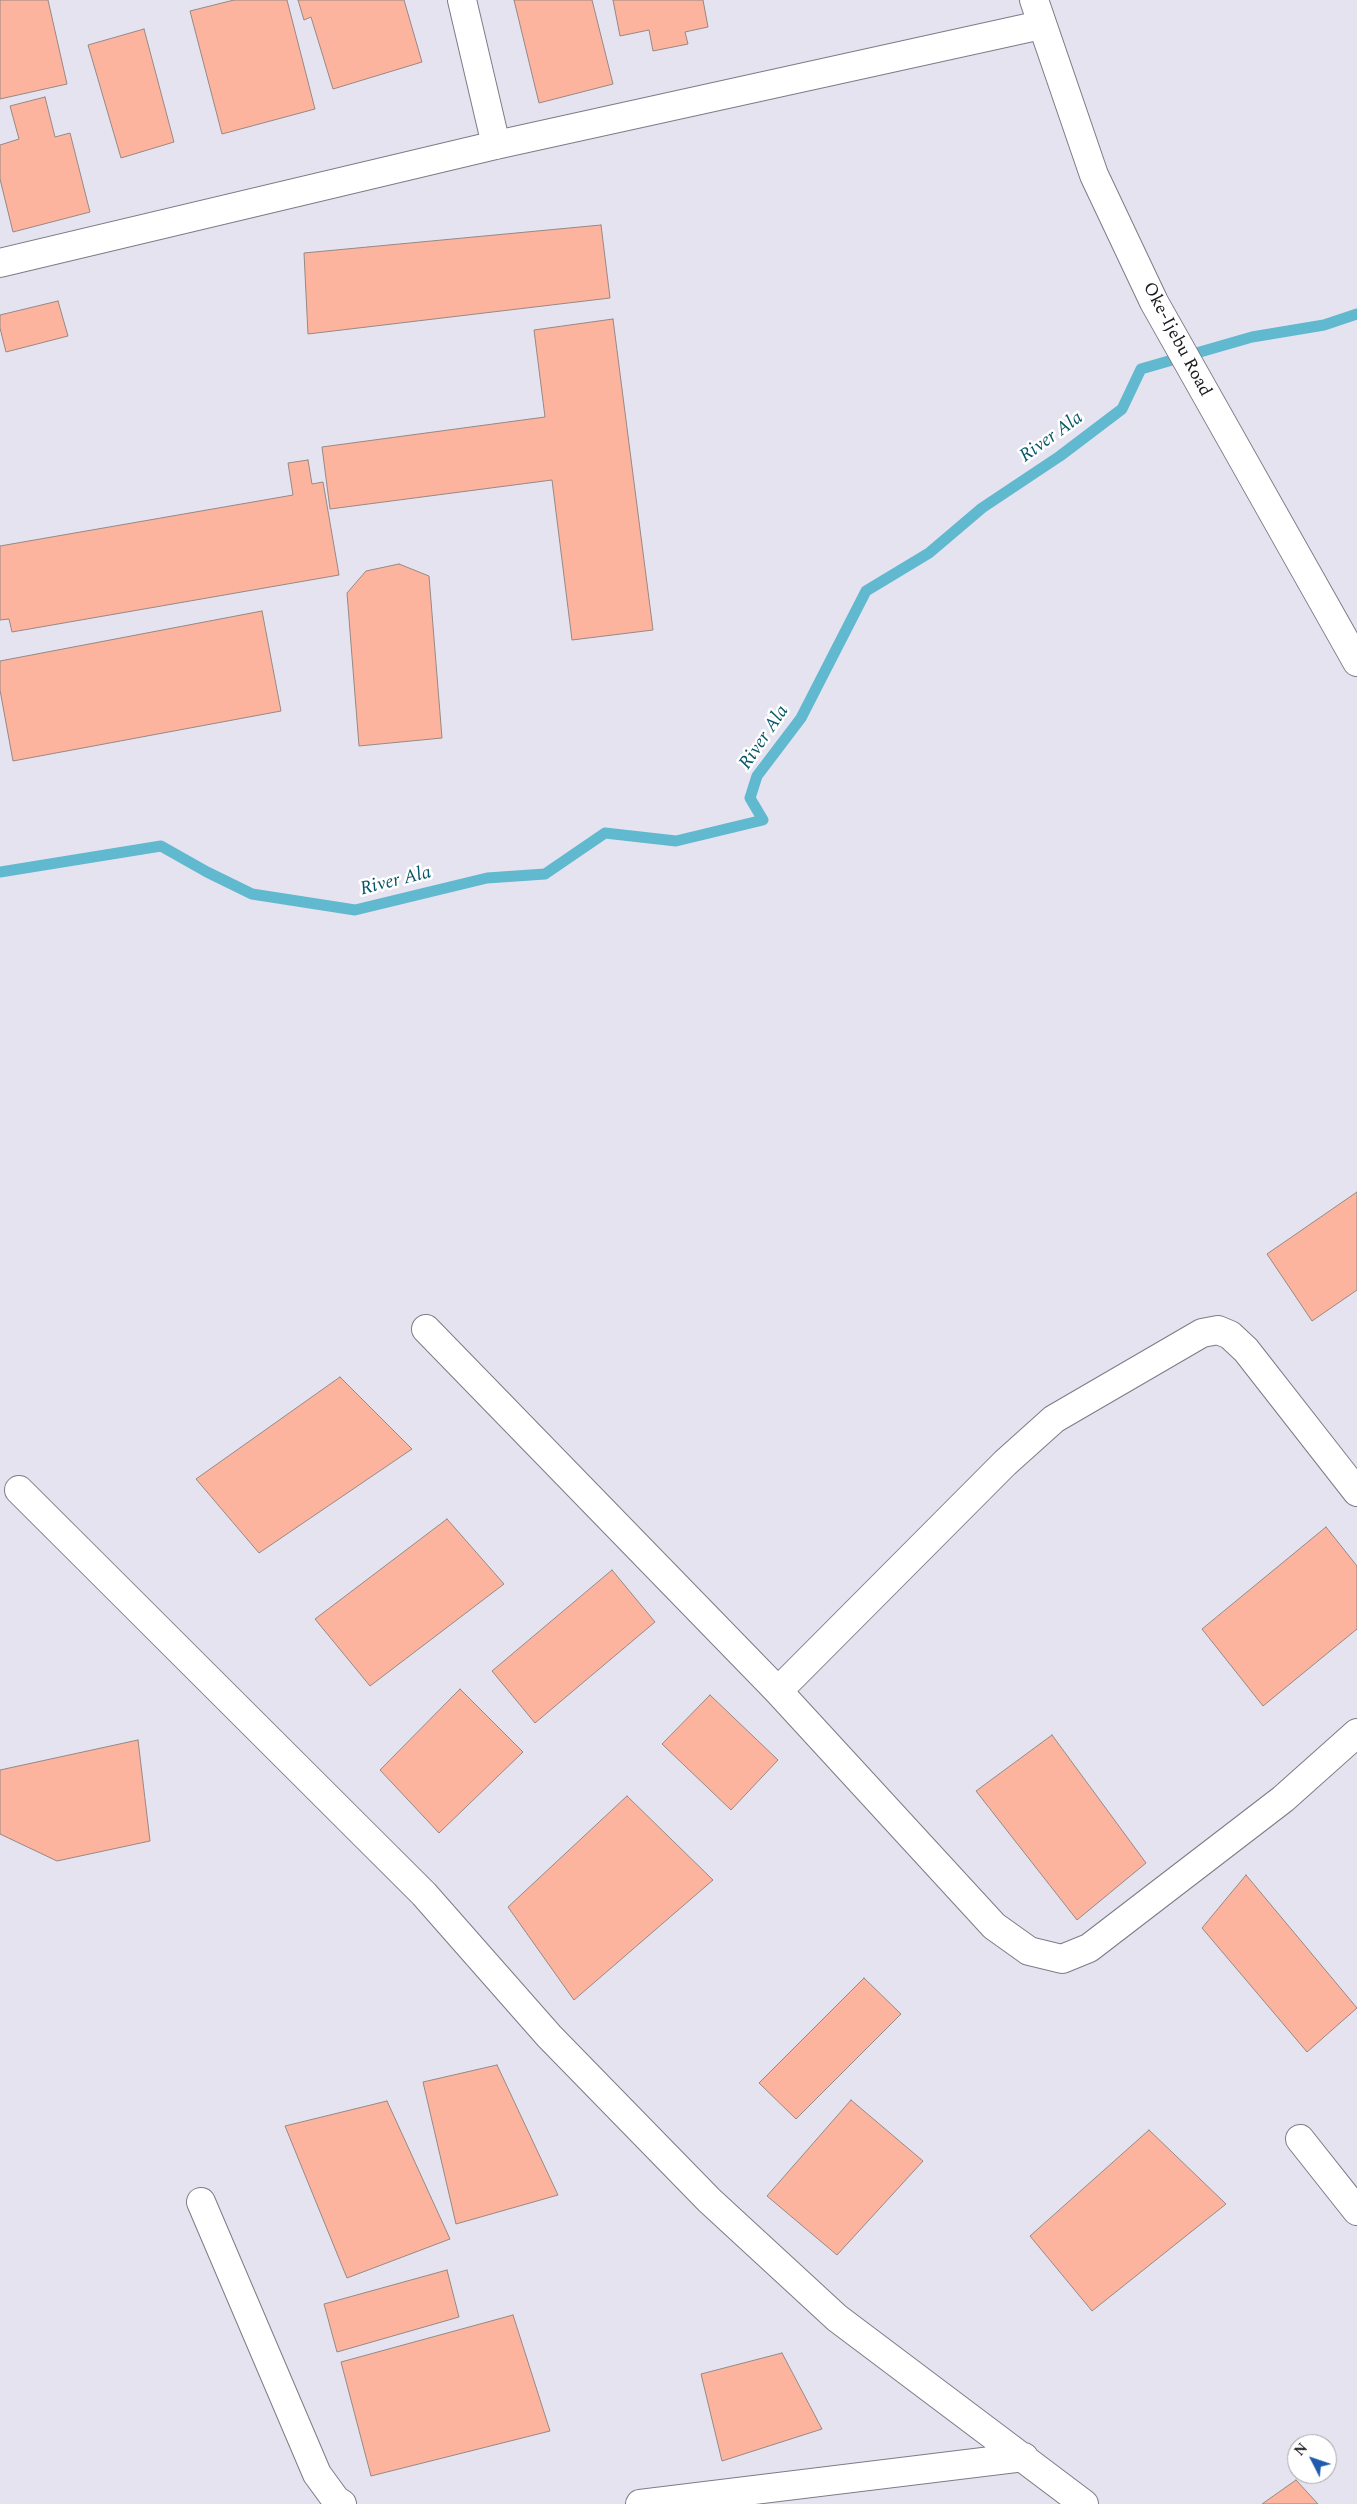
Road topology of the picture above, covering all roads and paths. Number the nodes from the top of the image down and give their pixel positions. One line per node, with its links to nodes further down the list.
1 (462, 0): 3 (street)
2 (1038, 12): 3 (street); 5 (street, Oke-Ijebu Road)
3 (496, 145): 4 (street)
4 (0, 264)
5 (1357, 662)
6 (426, 1329): 9 (street)
7 (19, 1490): 14 (street)
8 (1357, 1492): 9 (street)
9 (778, 1691): 10 (street)
10 (1357, 1733)
11 (1300, 2139): 13 (street)
12 (201, 2202): 15 (street)
13 (1357, 2211)
14 (1024, 2457): 16 (street); 17 (street)
15 (342, 2504)
16 (640, 2504)
17 (1084, 2504)

